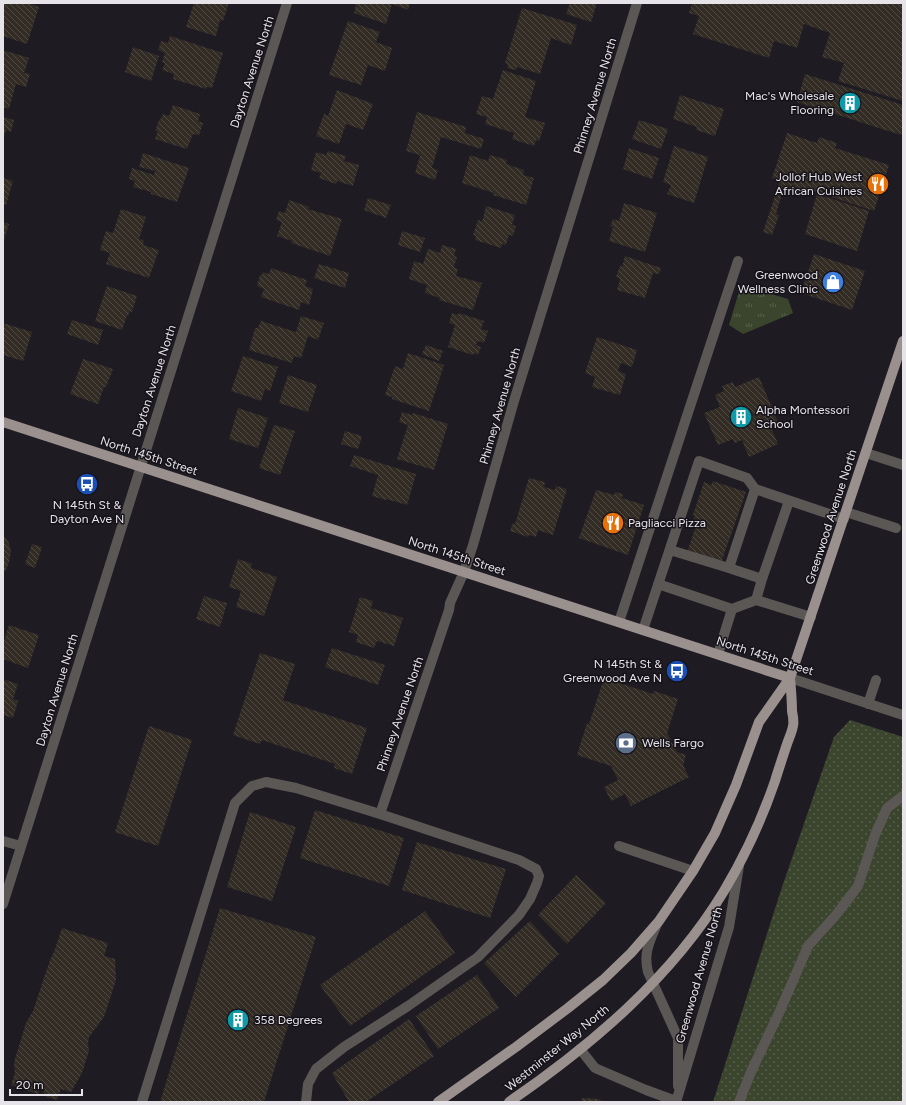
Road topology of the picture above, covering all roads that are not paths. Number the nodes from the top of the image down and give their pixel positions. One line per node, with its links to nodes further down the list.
1 (287, 3): 8 (street, Dayton Avenue North)
2 (637, 3): 15 (street, Phinney Avenue North)
3 (738, 261): 21 (street)
4 (903, 341): 6 (main road, Greenwood Avenue North)
5 (3, 422): 8 (main road, North 145th Street)
6 (866, 453): 7 (street); 11 (main road, Greenwood Avenue North)
7 (903, 465)
8 (141, 467): 15 (main road, North 145th Street); 31 (street, Dayton Avenue North)
9 (755, 489): 10 (street); 13 (street); 14 (street)
10 (789, 501): 11 (street); 16 (street)
11 (845, 515): 12 (street); 20 (main road, Greenwood Avenue North)
12 (896, 528)
13 (670, 550): 14 (street); 17 (street)
14 (729, 568): 16 (street)
15 (464, 572): 21 (main road, North 145th Street); 29 (street, Phinney Avenue North)
16 (762, 579): 18 (street)
17 (658, 584): 19 (street); 22 (street)
18 (756, 600): 19 (street); 20 (street)
19 (732, 609): 23 (street)
20 (811, 617): 24 (main road, Greenwood Avenue North)
21 (619, 622): 22 (main road, North 145th Street)
22 (643, 630): 23 (main road, North 145th Street)
23 (718, 654): 24 (main road, North 145th Street)
24 (790, 678): 26 (street, North 145th Street); 33 (main road, Greenwood Avenue North); 34 (main road, Greenwood Avenue North)
25 (876, 680): 26 (street)
26 (868, 704): 27 (street, North 145th Street)
27 (903, 715)
28 (903, 796): 44 (street)
29 (380, 814): 40 (street); 41 (street)
30 (3, 841): 31 (street)
31 (21, 846): 35 (street, Dayton Avenue North)
32 (619, 846): 34 (street)
33 (740, 864): 37 (main road, Westminster Way North); 39 (street, Greenwood Avenue North)
34 (693, 871): 36 (main road, Greenwood Avenue North)
35 (3, 904)
36 (659, 921): 37 (street, Greenwood Avenue North); 42 (main road, Westminster Way North)
37 (653, 982): 38 (main road, Westminster Way North); 39 (street, Greenwood Avenue North)
38 (580, 1049): 39 (street); 43 (main road, Westminster Way North)
39 (677, 1100)
40 (142, 1102)
41 (306, 1102)
42 (438, 1102)
43 (509, 1102)
44 (739, 1102)

